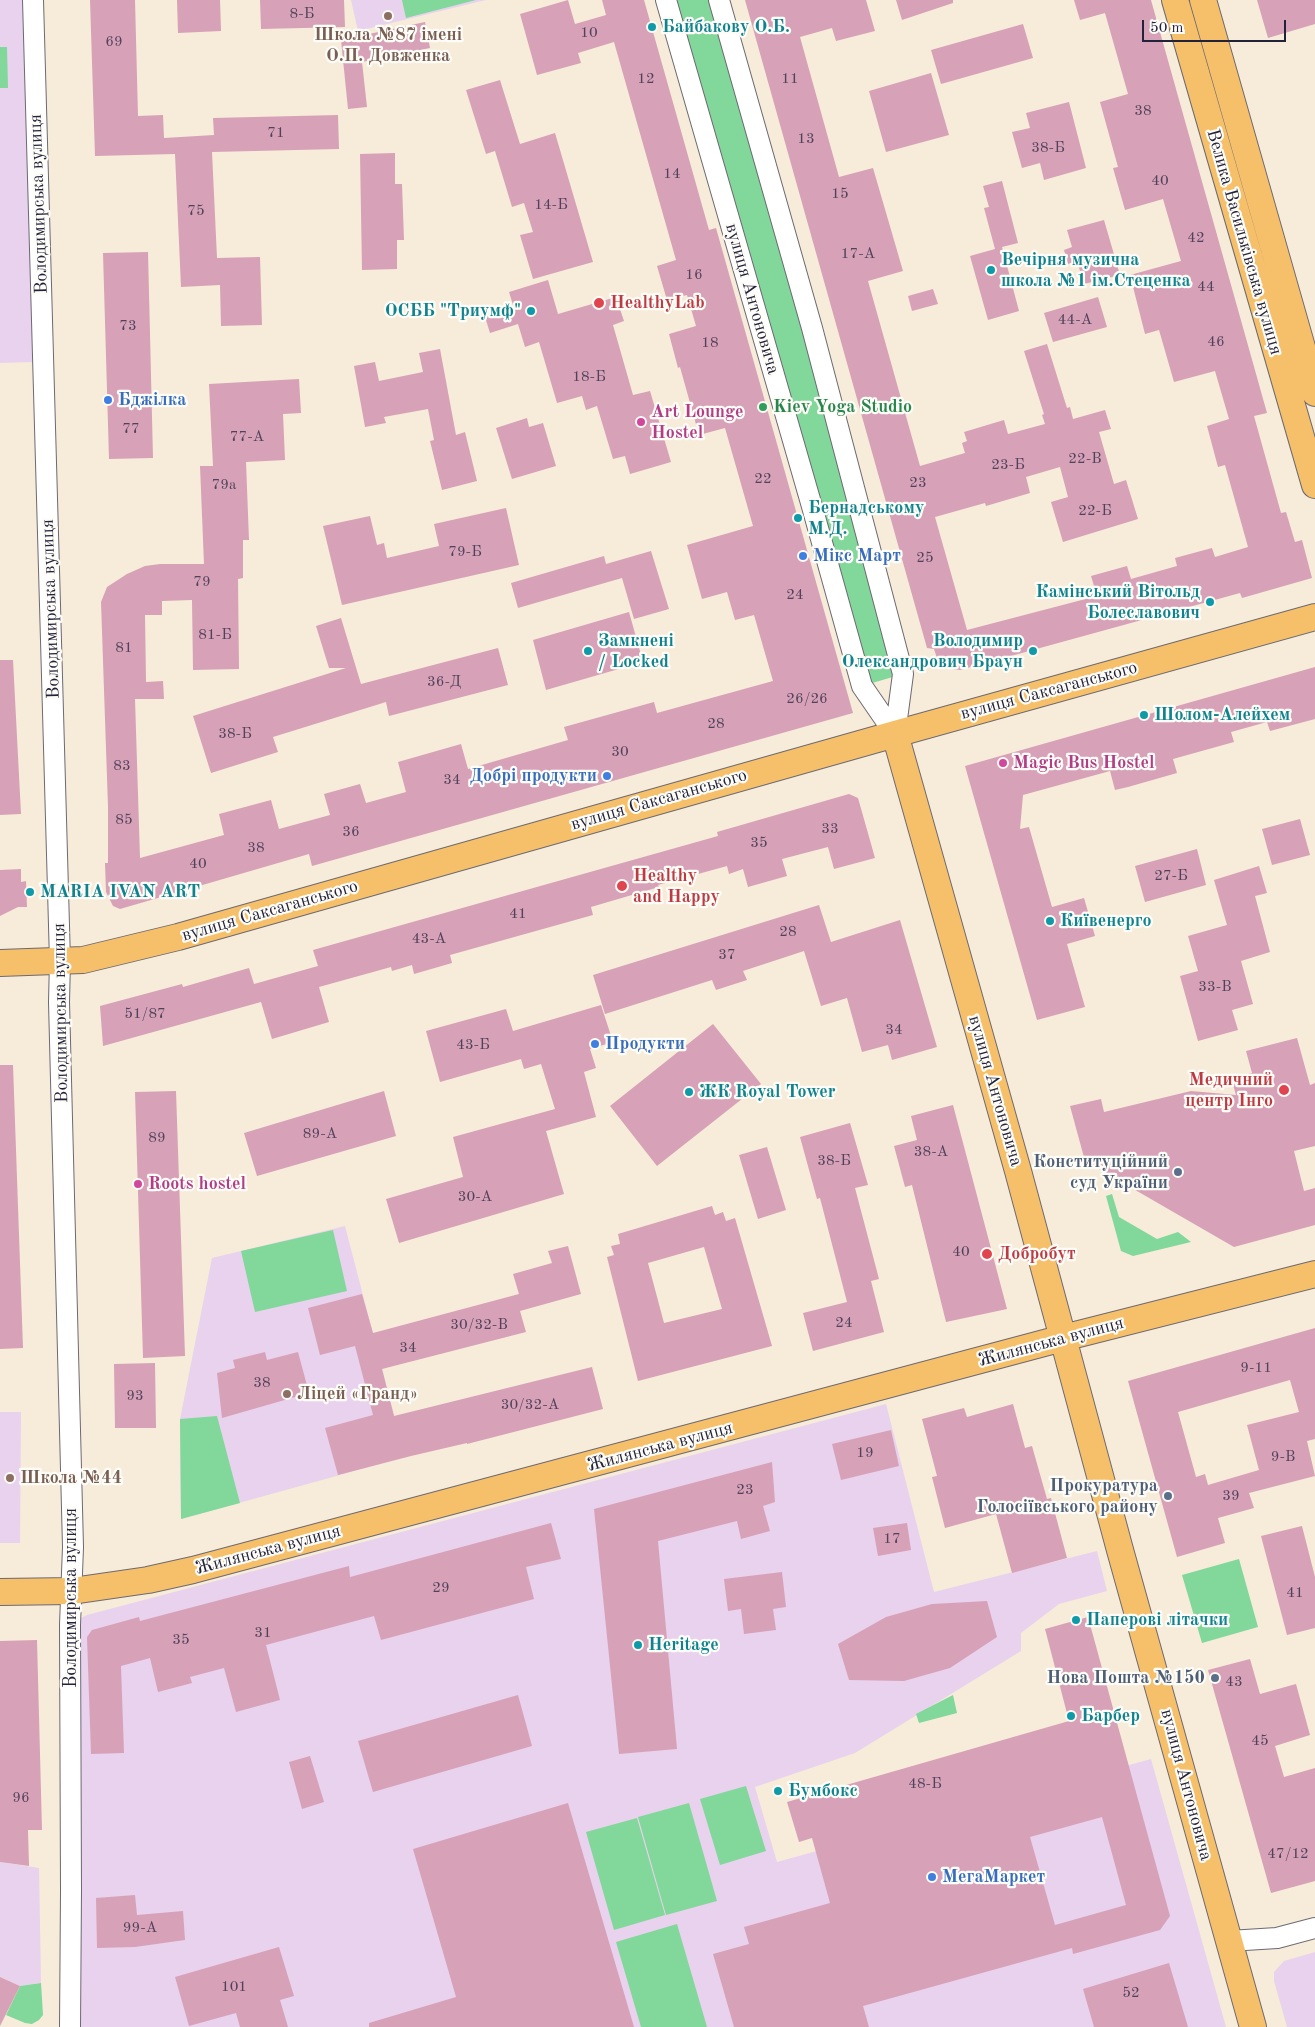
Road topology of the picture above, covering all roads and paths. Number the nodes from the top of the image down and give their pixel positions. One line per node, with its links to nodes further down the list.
1 (33, 0): 10 (street, Володимирська вулиця)
2 (666, 0): 9 (street, вулиця Антоновича)
3 (719, 0): 9 (street, вулиця Антоновича)
4 (1175, 0): 7 (main road, Велика Васильківська вулиця)
5 (1203, 0): 6 (main road, Велика Васильківська вулиця)
6 (1315, 393)
7 (1315, 485)
8 (1315, 617): 9 (main road, вулиця Саксаганського)
9 (895, 734): 10 (main road, вулиця Саксаганського); 13 (main road, вулиця Антоновича)
10 (60, 961): 11 (main road, вулиця Саксаганського); 14 (street, Володимирська вулиця)
11 (0, 963)
12 (1315, 1274): 13 (main road, Жилянська вулиця)
13 (1063, 1338): 14 (main road, Жилянська вулиця); 17 (main road, вулиця Антоновича)
14 (72, 1591): 15 (main road, Жилянська вулиця); 18 (street, Володимирська вулиця)
15 (0, 1592)
16 (1315, 1928): 17 (street)
17 (1229, 1941): 19 (main road, вулиця Антоновича)
18 (70, 2027)
19 (1253, 2027)

